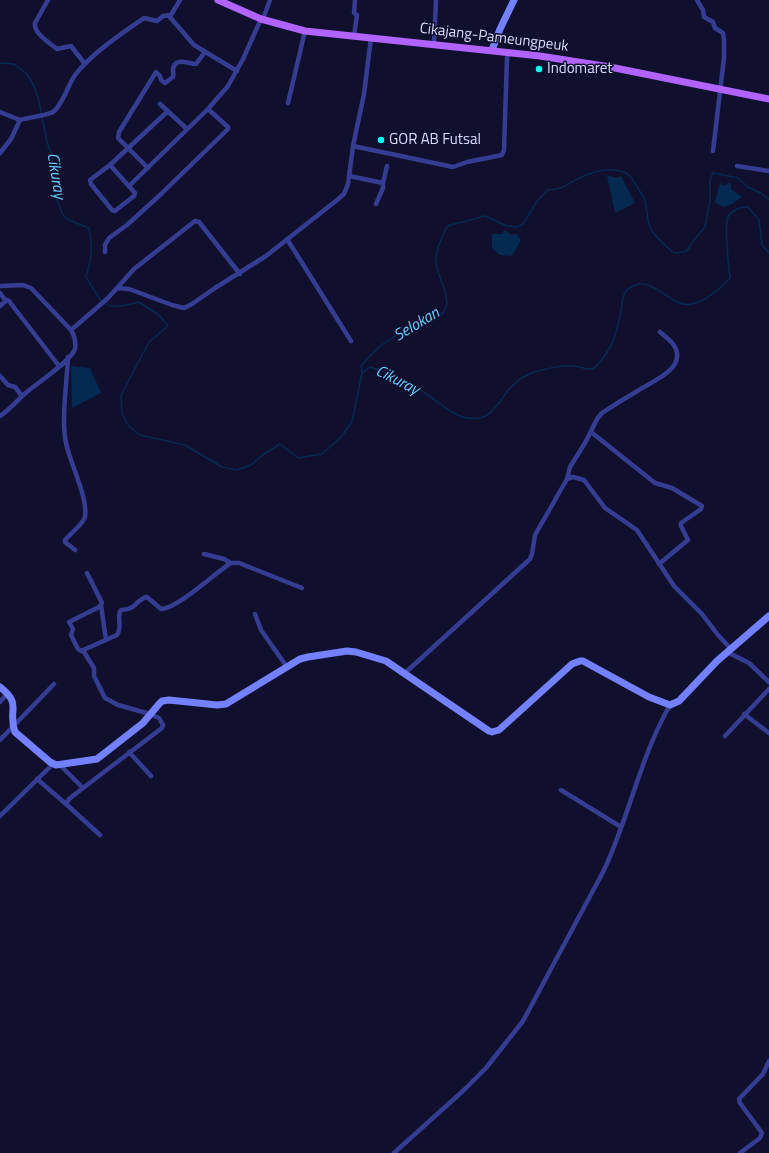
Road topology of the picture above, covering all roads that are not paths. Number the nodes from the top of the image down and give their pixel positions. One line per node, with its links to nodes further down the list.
1 (48, 0): 18 (street)
2 (180, 0): 9 (street)
3 (218, 0): 10 (main road, Cikajang-Pameungpeuk)
4 (270, 0): 10 (street)
5 (355, 0): 12 (street)
6 (436, 0): 14 (street)
7 (514, 0): 15 (street)
8 (697, 0): 20 (street)
9 (169, 16): 16 (street); 18 (street)
10 (262, 19): 11 (main road, Cikajang-Pameungpeuk); 19 (street)
11 (305, 31): 12 (main road, Cikajang-Pameungpeuk); 22 (street)
12 (354, 36): 13 (main road, Cikajang-Pameungpeuk)
13 (371, 38): 14 (main road, Cikajang-Pameungpeuk); 29 (street)
14 (434, 44): 15 (main road, Cikajang-Pameungpeuk)
15 (492, 50): 17 (main road, Cikajang-Pameungpeuk)
16 (205, 52): 19 (street); 30 (street)
17 (509, 52): 20 (main road, Cikajang-Pameungpeuk); 29 (street)
18 (85, 64): 27 (street)
19 (237, 71): 24 (street)
20 (720, 89): 21 (main road, Cikajang-Pameungpeuk); 31 (street)
21 (769, 99)
22 (288, 103)
23 (160, 104): 25 (street)
24 (208, 109): 28 (street); 43 (street)
25 (168, 111): 28 (street); 30 (street)
26 (0, 112): 27 (street)
27 (20, 120): 32 (street)
28 (187, 129): 36 (street)
29 (353, 146): 38 (street)
30 (128, 148): 33 (street); 36 (street)
31 (713, 151)
32 (0, 153)
33 (110, 165): 40 (street); 40 (street)
34 (387, 166): 39 (street)
35 (737, 166): 37 (street)
36 (148, 168): 40 (street)
37 (769, 171)
38 (348, 176): 39 (street); 42 (street)
39 (383, 183): 41 (street)
40 (129, 186)
41 (376, 204)
42 (287, 239): 44 (street); 52 (street)
43 (105, 252)
44 (240, 274): 46 (street); 46 (street)
45 (0, 286): 50 (street)
46 (117, 288): 50 (street)
47 (0, 293): 48 (street)
48 (6, 301): 49 (street); 54 (street)
49 (0, 306)
50 (72, 330): 53 (street)
51 (660, 332): 58 (street)
52 (351, 341)
53 (68, 357): 54 (street); 60 (street)
54 (59, 366): 56 (street)
55 (0, 376): 56 (street)
56 (22, 396): 57 (street)
57 (0, 416)
58 (591, 432): 59 (street); 63 (street)
59 (567, 479): 63 (street); 73 (street)
60 (75, 550)
61 (204, 554): 62 (street)
62 (231, 563): 65 (street); 69 (street)
63 (659, 564): 71 (street)
64 (87, 573): 66 (street)
65 (302, 588)
66 (101, 605): 69 (street); 70 (street)
67 (255, 614): 72 (street)
68 (769, 616): 71 (street)
69 (106, 640): 70 (street)
70 (81, 651): 81 (street)
71 (729, 651): 74 (street); 80 (street)
72 (287, 667): 73 (street); 81 (street)
73 (405, 672): 80 (street)
74 (769, 682)
75 (54, 684): 83 (street)
76 (0, 686): 78 (street)
77 (769, 689): 82 (street)
78 (8, 693): 79 (street); 83 (street)
79 (0, 702)
80 (670, 705): 95 (street)
81 (150, 714): 87 (street); 88 (street)
82 (744, 714): 84 (street); 85 (street)
83 (13, 726): 86 (street); 88 (street)
84 (769, 733)
85 (725, 736)
86 (0, 740)
87 (130, 752): 89 (street); 91 (street)
88 (56, 764): 90 (street); 91 (street)
89 (151, 776)
90 (37, 779): 93 (street); 94 (street)
91 (83, 788): 93 (street)
92 (561, 790): 95 (street)
93 (66, 804): 96 (street)
94 (0, 814)
95 (621, 827): 98 (street)
96 (100, 835)
97 (769, 1061): 99 (street)
98 (394, 1153)
99 (740, 1153)

